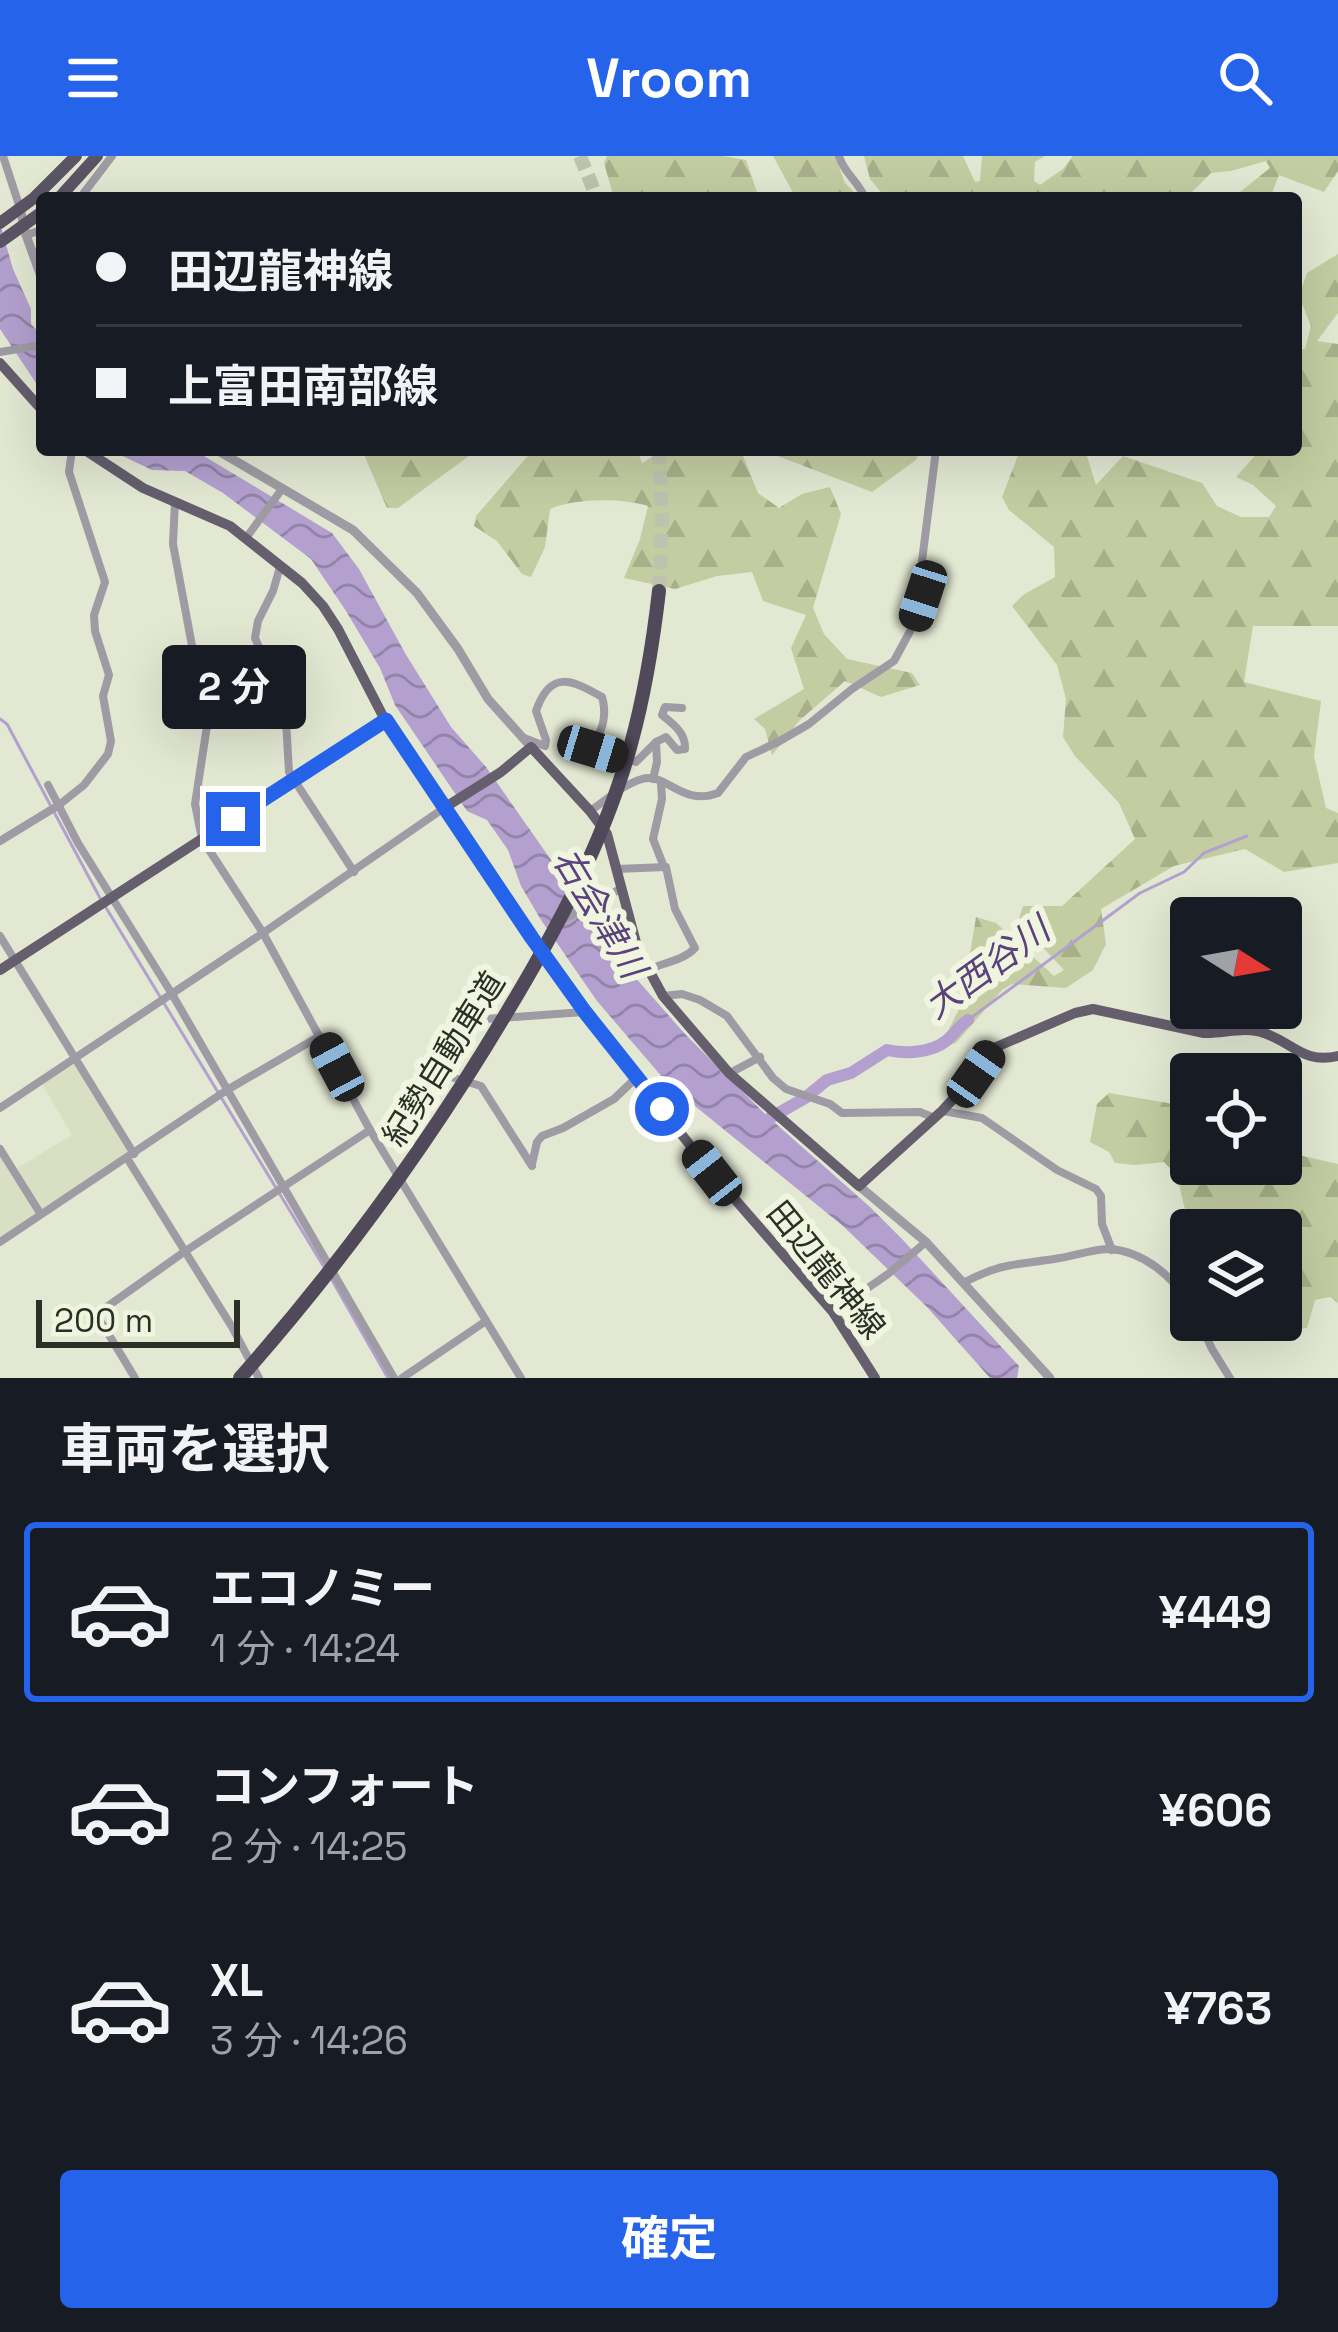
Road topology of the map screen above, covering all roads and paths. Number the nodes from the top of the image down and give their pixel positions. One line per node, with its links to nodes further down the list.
1 (3, 156): 15 (street)
2 (86, 156): 7 (highway)
3 (105, 156): 8 (highway); 10 (highway)
4 (839, 156): 11 (street)
5 (66, 157): 6 (highway); 9 (street)
6 (45, 192)
7 (48, 192)
8 (66, 192)
9 (76, 192)
10 (81, 192)
11 (862, 192)
12 (36, 202): 15 (highway)
13 (36, 202): 15 (highway)
14 (36, 217): 18 (highway)
15 (7, 220): 17 (street)
16 (36, 229): 17 (highway)
17 (21, 238): 18 (highway); 19 (street)
18 (0, 246)
19 (36, 267)
20 (36, 346): 21 (street)
21 (2, 355): 22 (main road)
22 (36, 402)
23 (71, 456): 41 (street)
24 (94, 456): 28 (main road, 田辺龍神線)
25 (235, 456): 27 (street)
26 (935, 456): 39 (street)
27 (281, 490): 29 (street); 35 (street)
28 (175, 502): 29 (main road, 田辺龍神線); 44 (street)
29 (247, 536): 30 (main road, 田辺龍神線)
30 (280, 565): 33 (main road, 田辺龍神線); 38 (street)
31 (659, 591): 87 (highway, 紀勢自動車道)
32 (682, 708): 34 (street)
33 (386, 720): 38 (main road); 42 (main road, 田辺龍神線)
34 (656, 742): 37 (street); 39 (street)
35 (527, 743): 36 (street); 42 (main road); 43 (main road)
36 (620, 758)
37 (633, 761)
38 (294, 778): 44 (main road); 48 (street)
39 (657, 781): 43 (street); 46 (street)
40 (48, 784): 41 (street)
41 (59, 806): 45 (street); 50 (street)
42 (447, 806): 48 (street); 52 (main road, 田辺龍神線)
43 (590, 811): 47 (main road)
44 (202, 839): 50 (main road); 51 (street)
45 (0, 841)
46 (664, 867): 47 (street); 56 (street)
47 (616, 869): 49 (main road)
48 (354, 872): 51 (street)
49 (622, 888): 52 (street); 56 (main road)
50 (111, 897): 54 (main road); 57 (street)
51 (263, 934): 57 (street); 60 (street)
52 (537, 935): 59 (main road, 田辺龍神線)
53 (0, 936): 54 (street)
54 (14, 959): 55 (main road); 62 (street)
55 (0, 970)
56 (647, 971): 58 (main road)
57 (172, 994): 62 (street); 68 (street)
58 (663, 996): 63 (street); 64 (main road)
59 (585, 1012): 66 (main road, 田辺龍神線); 66 (street)
60 (320, 1036): 68 (street); 71 (street)
61 (1338, 1056): 65 (main road)
62 (76, 1058): 69 (street); 73 (street)
63 (760, 1058): 64 (street); 70 (street)
64 (729, 1073): 74 (main road)
65 (976, 1074): 67 (street); 70 (main road)
66 (637, 1077): 83 (main road, 田辺龍神線)
67 (988, 1083)
68 (227, 1090): 73 (street); 75 (street)
69 (0, 1108)
70 (939, 1114): 74 (main road); 79 (street)
71 (370, 1130): 75 (street); 84 (street)
72 (0, 1149): 76 (street)
73 (130, 1156): 76 (street); 80 (street)
74 (860, 1186): 78 (street)
75 (284, 1187): 80 (street); 89 (street)
76 (40, 1214): 77 (street)
77 (0, 1242)
78 (922, 1245): 82 (street); 83 (street)
79 (1112, 1250): 81 (street); 82 (street)
80 (184, 1252): 86 (street); 88 (street)
81 (1170, 1278)
82 (965, 1282): 92 (street)
83 (833, 1312): 91 (main road, 田辺龍神線)
84 (486, 1321): 89 (street); 90 (street)
85 (1208, 1341): 93 (street)
86 (135, 1378)
87 (240, 1378)
88 (259, 1378)
89 (398, 1378)
90 (520, 1378)
91 (874, 1378)
92 (1050, 1378)
93 (1230, 1378)

